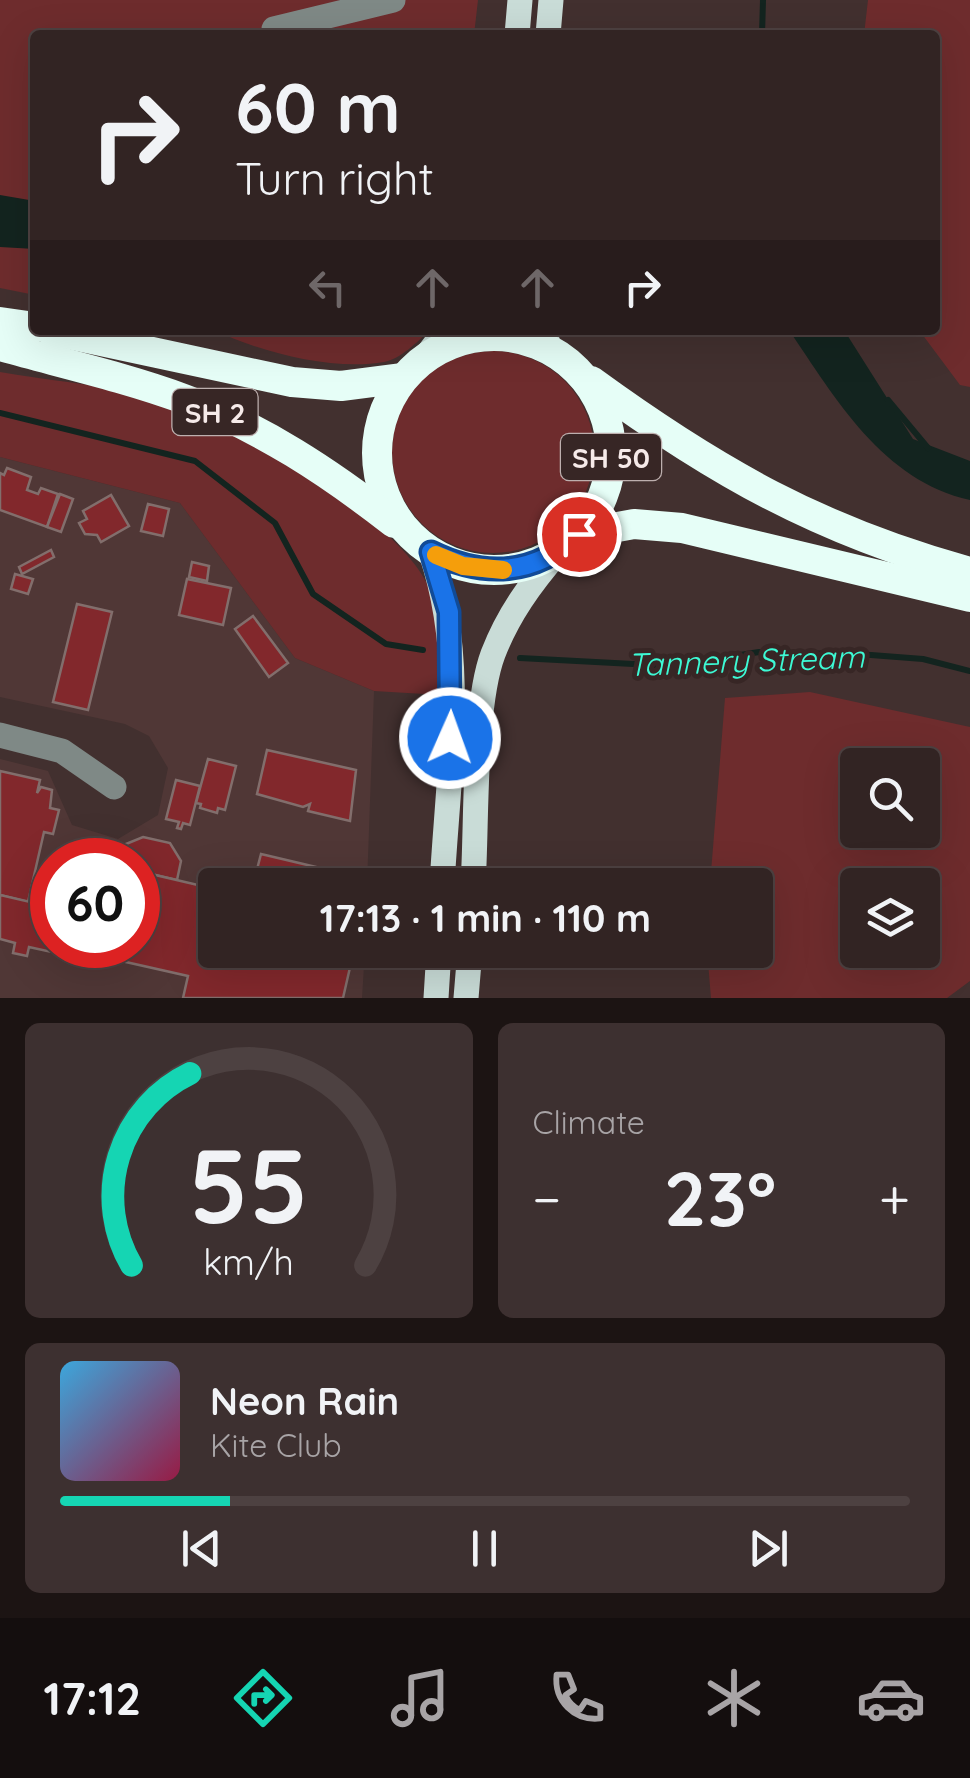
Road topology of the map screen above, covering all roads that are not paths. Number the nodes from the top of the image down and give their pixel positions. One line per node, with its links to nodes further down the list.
1 (392, 0): 4 (street)
2 (520, 0): 5 (main road)
3 (551, 0): 6 (main road)
4 (274, 29)
5 (517, 30)
6 (548, 30)
7 (0, 322): 8 (highway)
8 (30, 326)
9 (73, 335): 15 (highway, SH 2)
10 (442, 335): 13 (main road)
11 (547, 340): 13 (highway); 14 (highway)
12 (0, 346): 16 (highway, SH 2)
13 (427, 355): 15 (highway)
14 (585, 376): 17 (highway, SH 50); 19 (highway)
15 (403, 378): 16 (highway)
16 (404, 531): 18 (highway, SH 2)
17 (569, 542): 18 (highway, SH 2); 20 (highway, SH 2); 24 (main road, SH 50)
18 (431, 552): 23 (main road)
19 (970, 572)
20 (970, 597)
21 (0, 735): 22 (street)
22 (114, 787)
23 (443, 868)
24 (475, 868)
25 (438, 968): 27 (main road)
26 (468, 968): 28 (main road)
27 (436, 998)
28 (466, 998)

